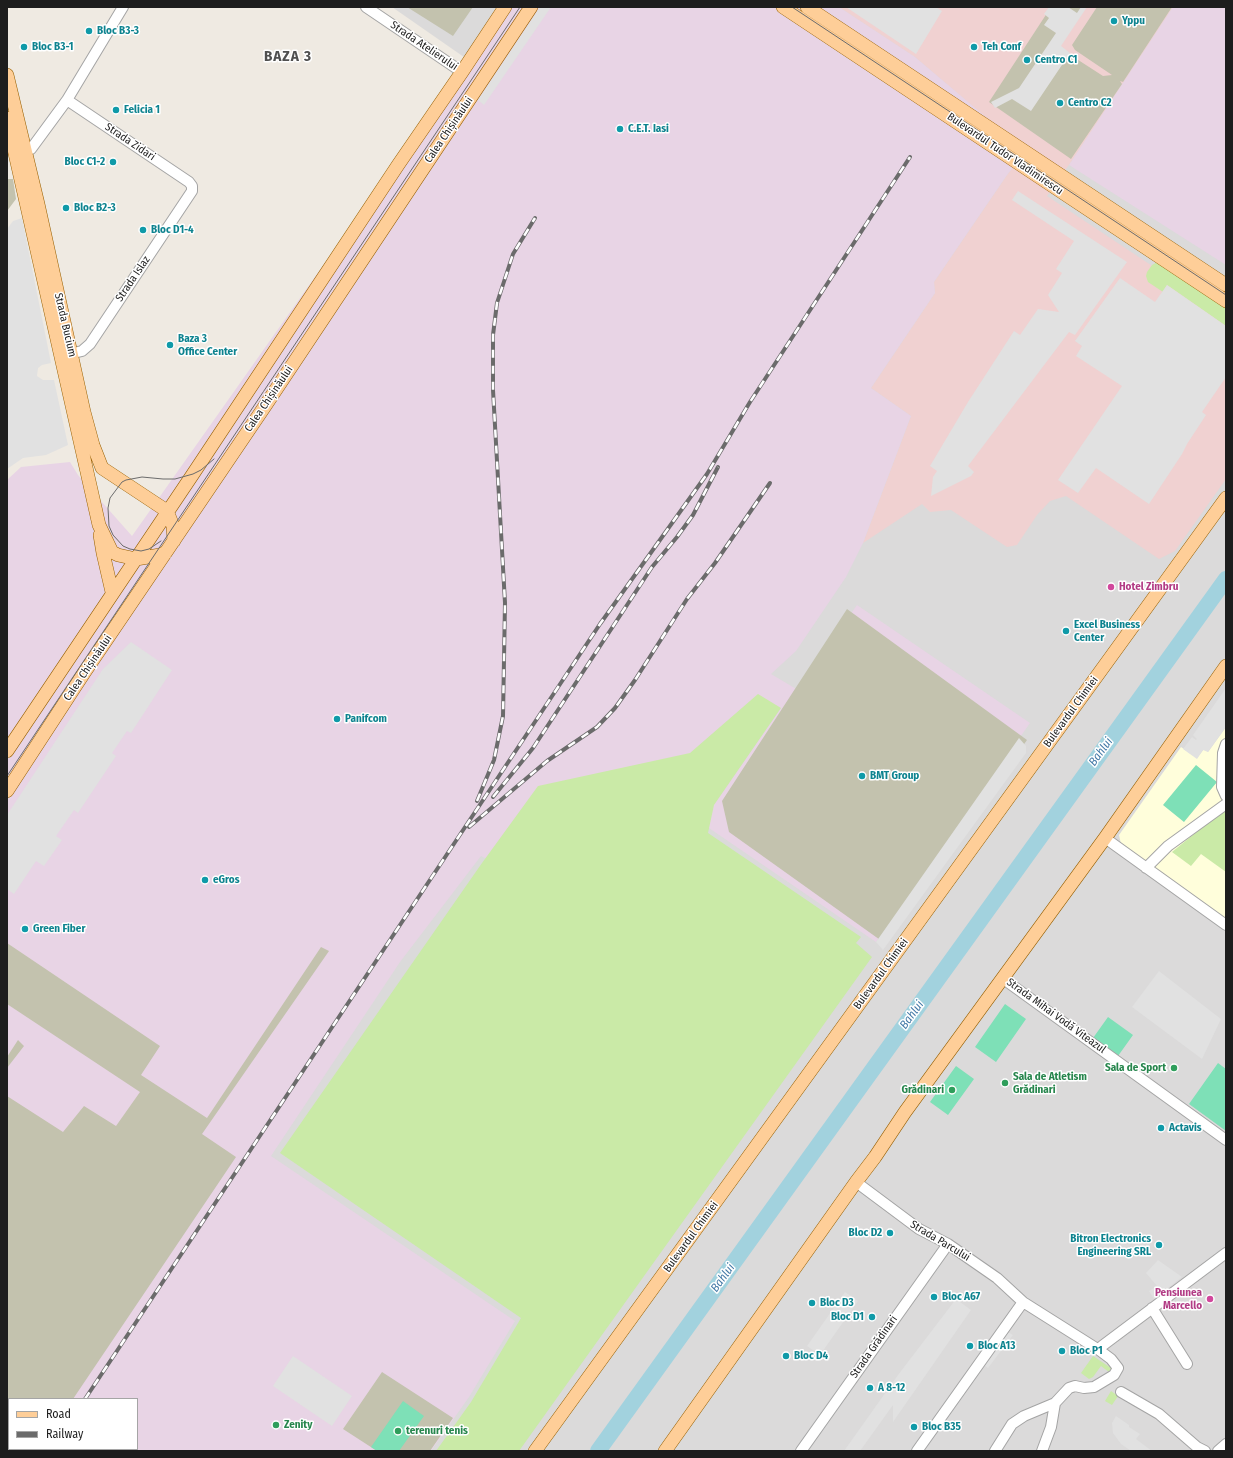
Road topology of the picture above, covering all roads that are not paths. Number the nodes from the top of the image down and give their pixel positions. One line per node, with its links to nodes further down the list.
1 (123, 7): 9 (street)
2 (366, 7): 7 (street, Strada Atelierului)
3 (505, 7): 7 (main road, Calea Chișinăului)
4 (531, 7): 19 (main road, Calea Chișinăului)
5 (783, 7): 14 (main road, Bulevardul Tudor Vladimirescu)
6 (807, 7): 13 (main road, Bulevardul Tudor Vladimirescu)
7 (462, 72): 17 (main road, Calea Chișinăului)
8 (7, 75): 11 (main road, Strada Bucium)
9 (67, 100): 11 (street); 12 (street, Strada Zidari)
10 (7, 118): 11 (main road, Strada Bucium)
11 (20, 152): 15 (main road, Strada Bucium)
12 (192, 186): 15 (street, Strada Islaz)
13 (1226, 285)
14 (1226, 301)
15 (66, 355): 17 (main road, Strada Bucium); 18 (main road, Strada Bucium)
16 (1226, 498): 44 (main road, Bulevardul Chimiei)
17 (167, 511): 19 (main road); 21 (main road, Calea Chișinăului)
18 (99, 525): 21 (main road, Strada Bucium); 22 (main road)
19 (174, 541): 20 (main road, Calea Chișinăului)
20 (166, 552): 21 (main road, Strada Bucium); 26 (main road, Calea Chișinăului)
21 (136, 559): 22 (main road, Calea Chișinăului)
22 (112, 592): 25 (main road, Calea Chișinăului)
23 (1226, 666): 29 (main road)
24 (1226, 744): 27 (street)
25 (7, 750)
26 (7, 791)
27 (1226, 796)
28 (1226, 804): 30 (street)
29 (1105, 838): 30 (street); 32 (main road)
30 (1146, 868): 31 (street)
31 (1226, 925)
32 (1002, 978): 33 (street, Strada Mihai Vodă Viteazul); 34 (main road)
33 (1226, 1140)
34 (856, 1182): 35 (street, Strada Parcului); 45 (main road)
35 (948, 1244): 37 (street, Strada Parcului); 46 (street, Strada Grădinari)
36 (1226, 1253): 38 (street)
37 (1023, 1302): 39 (street, Strada Parcului); 47 (street)
38 (1152, 1308): 39 (street); 40 (street)
39 (1099, 1350): 42 (street, Strada Parcului)
40 (1187, 1364)
41 (1121, 1392): 50 (street)
42 (1055, 1402): 48 (street); 49 (street)
43 (1226, 1444): 51 (street)
44 (535, 1451)
45 (665, 1451)
46 (800, 1451)
47 (917, 1451)
48 (995, 1451)
49 (1042, 1451)
50 (1205, 1451)
51 (1218, 1451)

